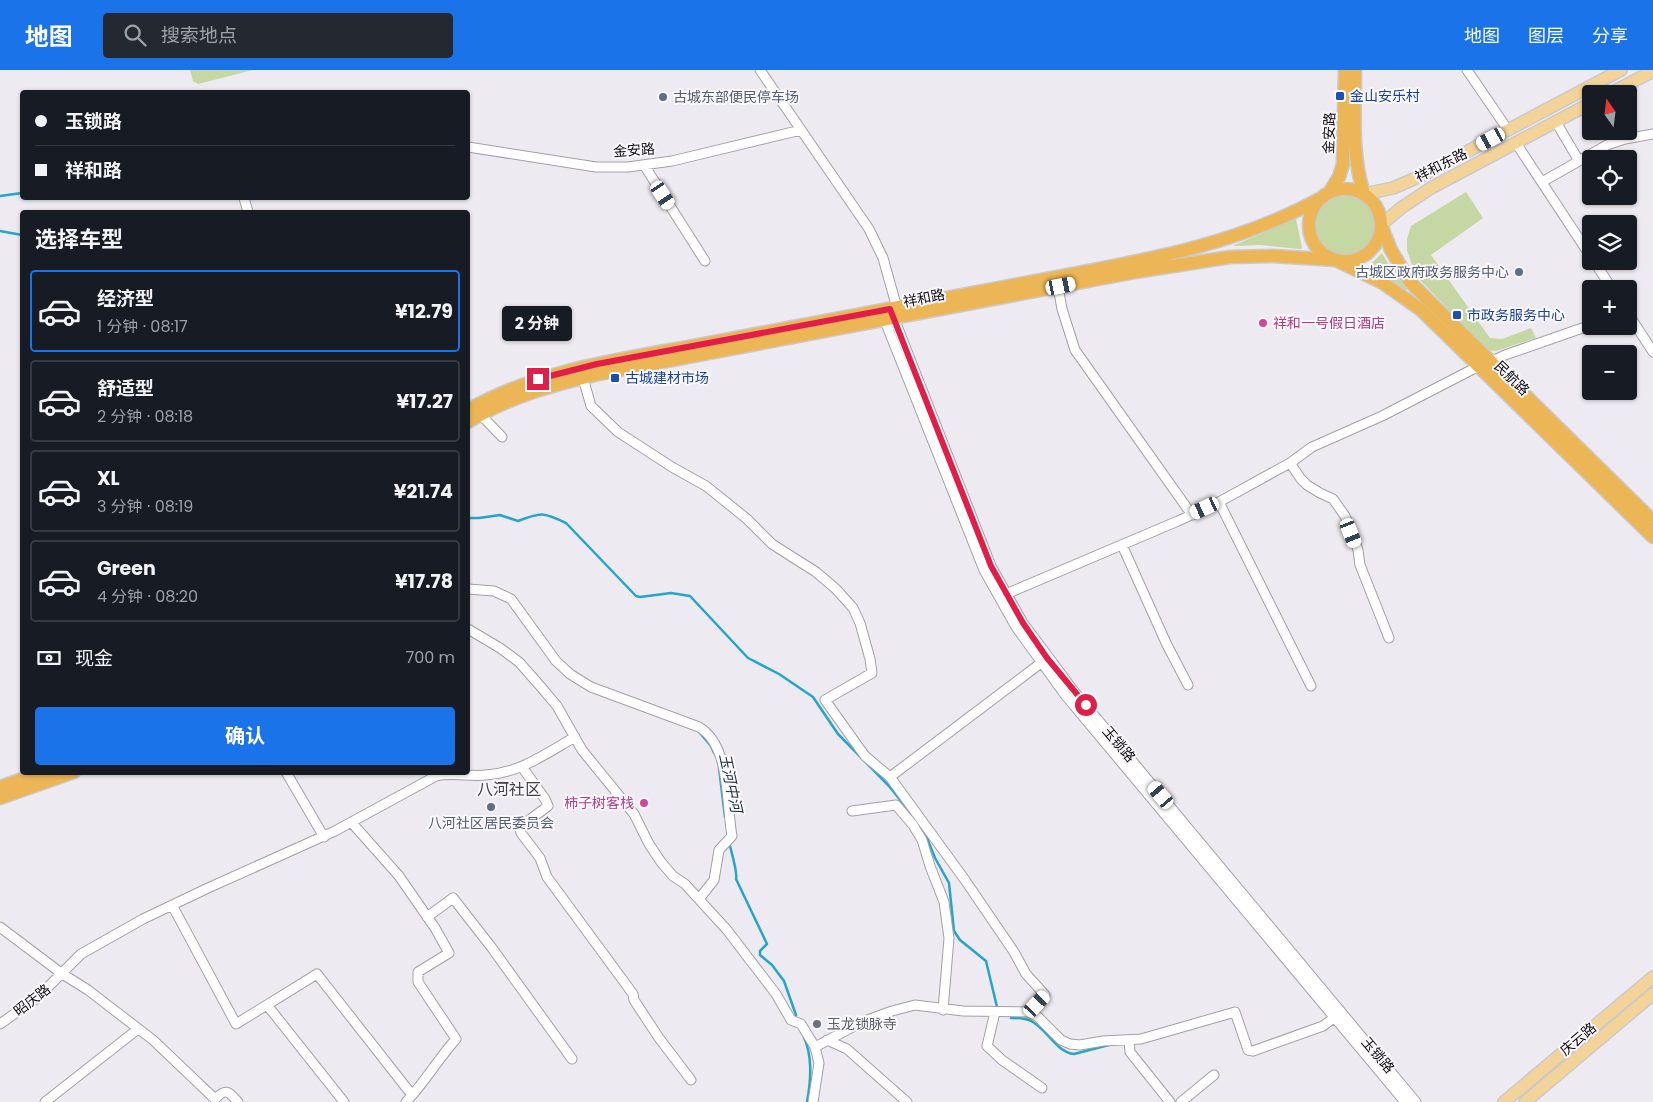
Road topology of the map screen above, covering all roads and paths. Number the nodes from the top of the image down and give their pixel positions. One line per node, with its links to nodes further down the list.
1 (760, 70): 10 (street)
2 (1345, 70): 19 (highway, 金安路)
3 (1355, 70): 18 (highway, 金安路)
4 (1467, 70): 11 (street)
5 (1621, 70): 11 (main road, 祥和东路)
6 (1653, 71): 7 (main road)
7 (1626, 85)
8 (1582, 108): 9 (main road, 祥和东路)
9 (1556, 122): 13 (main road, 祥和东路); 15 (street)
10 (801, 130): 16 (street, 金安路); 25 (street)
11 (1508, 130): 18 (main road, 祥和东路)
12 (1653, 134): 15 (street)
13 (1516, 143): 17 (street); 20 (main road, 祥和东路)
14 (470, 147): 16 (street, 金安路)
15 (1579, 161): 17 (street)
16 (644, 165): 23 (street)
17 (1542, 182): 21 (street)
18 (1364, 194): 19 (highway); 20 (highway)
19 (1326, 195): 22 (highway); 25 (highway, 祥和路)
20 (1381, 225): 22 (highway); 29 (highway, 民航路)
21 (1582, 243)
22 (1336, 260): 24 (highway, 祥和路); 29 (highway, 民航路)
23 (705, 261)
24 (1058, 287): 25 (highway, 祥和路); 37 (street)
25 (890, 313): 30 (highway, 祥和路); 31 (highway, 祥和路); 42 (street, 玉锁路); 45 (street, 玉锁路)
26 (1637, 327): 28 (street)
27 (1582, 328): 29 (street)
28 (1653, 352)
29 (1485, 364): 35 (street); 38 (highway, 民航路); 39 (highway, 民航路)
30 (583, 378): 32 (highway, 祥和路); 55 (street)
31 (470, 409)
32 (480, 414): 33 (highway, 祥和路); 34 (street)
33 (470, 421)
34 (502, 437)
35 (1290, 463): 36 (street); 44 (street)
36 (1218, 502): 37 (street); 47 (street)
37 (1192, 514): 40 (street)
38 (1653, 521)
39 (1653, 537)
40 (1122, 545): 42 (street); 46 (street)
41 (470, 589): 61 (street)
42 (1006, 594): 91 (street, 玉锁路)
43 (470, 630): 48 (street)
44 (1389, 638)
45 (1041, 663): 55 (street); 72 (street, 玉锁路)
46 (1188, 685)
47 (1311, 686)
48 (575, 738): 49 (street, 昭庆路); 61 (street)
49 (522, 767): 54 (street, 昭庆路); 80 (street)
50 (34, 775): 56 (highway)
51 (65, 775): 57 (highway)
52 (288, 775): 60 (street)
53 (444, 775): 59 (street, 昭庆路)
54 (468, 775)
55 (890, 777): 71 (street)
56 (0, 787)
57 (0, 798)
58 (852, 811): 69 (street)
59 (352, 823): 60 (street, 昭庆路); 63 (street)
60 (324, 837): 62 (street, 昭庆路)
61 (698, 899): 77 (street)
62 (172, 905): 65 (street, 昭庆路); 68 (street)
63 (428, 917): 78 (street); 82 (street)
64 (0, 927): 65 (street)
65 (61, 973): 73 (street, 昭庆路); 74 (street)
66 (1653, 976): 92 (main road, 庆云路)
67 (1653, 994): 93 (main road, 庆云路)
68 (267, 1005): 82 (street); 85 (street)
69 (943, 1010): 70 (street); 75 (street)
70 (996, 1012): 71 (street); 81 (street)
71 (1029, 1012): 76 (street)
72 (1334, 1017): 76 (street); 90 (street, 玉锁路)
73 (0, 1024)
74 (138, 1028): 83 (street); 84 (street)
75 (828, 1040): 77 (street); 87 (street)
76 (1129, 1040): 88 (street)
77 (815, 1047): 86 (street)
78 (572, 1059)
79 (1214, 1075): 89 (street)
80 (691, 1080)
81 (1042, 1088)
82 (409, 1099)
83 (45, 1102)
84 (238, 1102)
85 (344, 1102)
86 (813, 1102)
87 (907, 1102)
88 (1170, 1102)
89 (1181, 1102)
90 (1405, 1102)
91 (1416, 1102)
92 (1504, 1102)
93 (1525, 1102)

